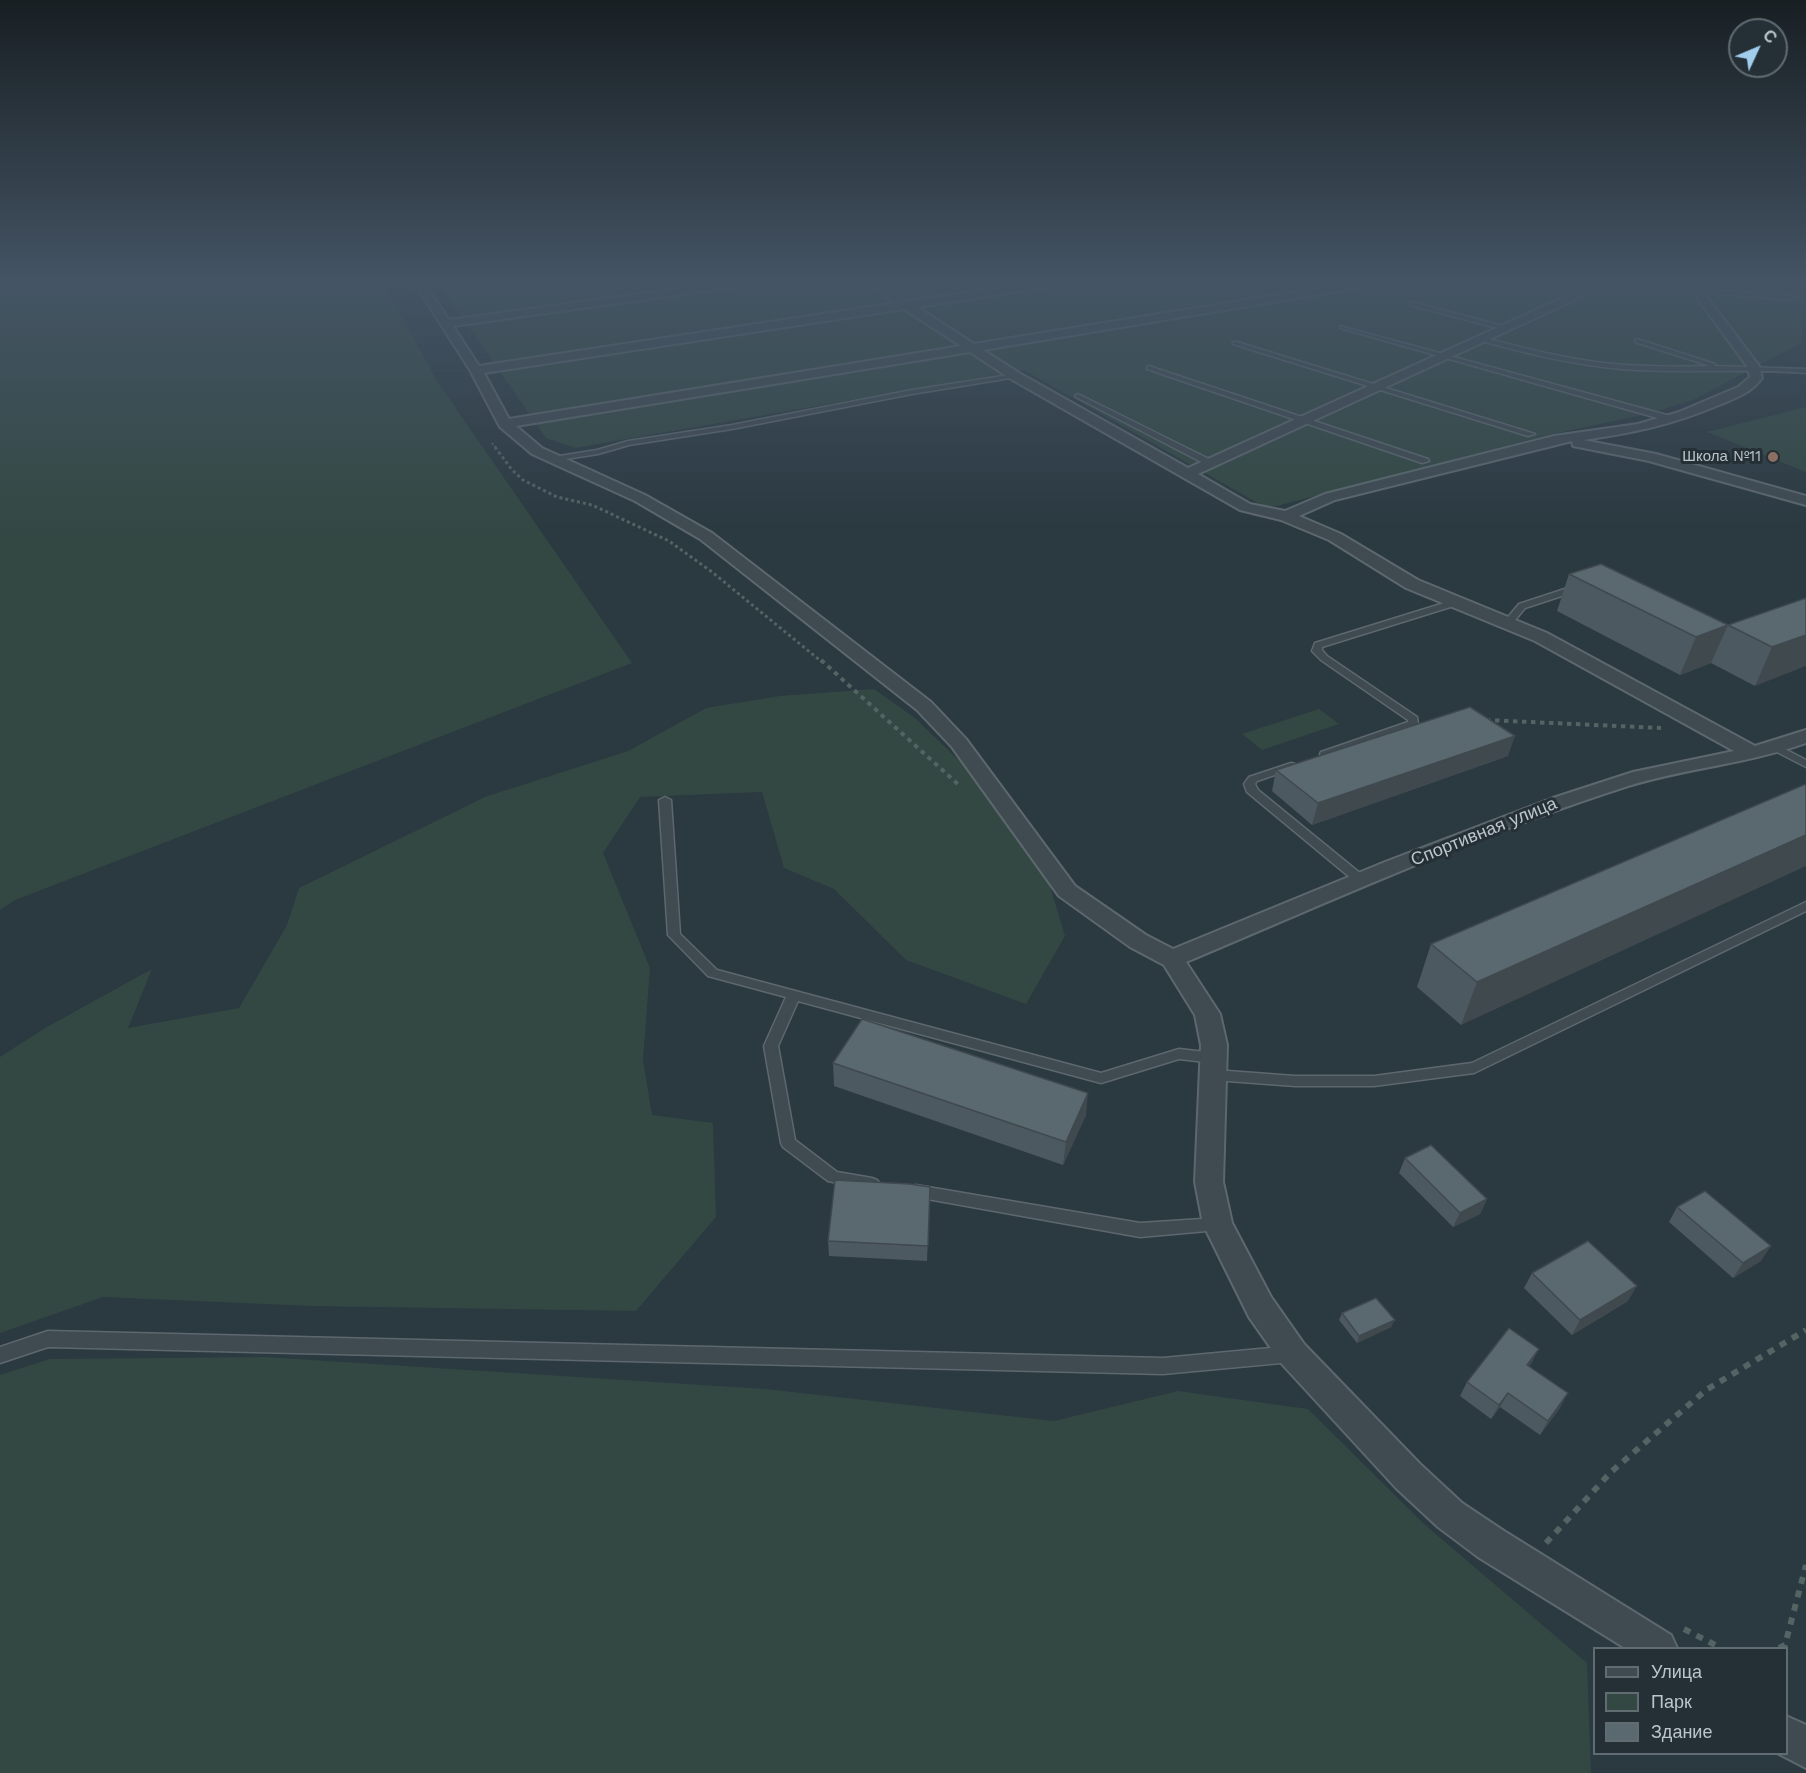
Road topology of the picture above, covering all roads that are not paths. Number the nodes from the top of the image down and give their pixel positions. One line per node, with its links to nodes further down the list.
1 (1753, 366): 21 (street)
2 (474, 367): 15 (street)
3 (498, 367): 15 (street)
4 (868, 367): 23 (street)
5 (1001, 367): 17 (street)
6 (1311, 367): 18 (lane)
7 (1419, 367): 18 (street)
8 (1486, 367): 21 (lane)
9 (1626, 367): 14 (lane)
10 (1725, 367): 14 (lane)
11 (1748, 367): 14 (lane)
12 (1761, 367): 16 (lane)
13 (1149, 368): 20 (lane)
14 (1733, 369)
15 (476, 370): 23 (street)
16 (1806, 371)
17 (1015, 376): 27 (lane); 30 (street)
18 (1376, 386): 20 (street); 24 (lane)
19 (1078, 396): 29 (lane)
20 (1305, 419): 28 (lane); 29 (street)
21 (1671, 419): 22 (street)
22 (1639, 429): 25 (street); 26 (street)
23 (498, 433): 27 (street)
24 (1531, 434)
25 (1559, 439): 26 (street); 32 (street)
26 (1650, 457): 31 (street)
27 (553, 459): 45 (street)
28 (1425, 460)
29 (1209, 463): 30 (street)
30 (1187, 474): 32 (street)
31 (1806, 501)
32 (1286, 516): 34 (street)
33 (1584, 586): 35 (lane)
34 (1457, 602): 35 (street); 39 (lane)
35 (1508, 623): 38 (street)
36 (1806, 736): 37 (street, Спортивная улица)
37 (1777, 747): 38 (street, Спортивная улица); 41 (lane)
38 (1752, 753): 43 (street, Спортивная улица)
39 (1319, 756)
40 (1297, 764): 43 (lane)
41 (1806, 764)
42 (665, 800): 46 (lane)
43 (1362, 881): 45 (street, Спортивная улица)
44 (1806, 906): 47 (lane)
45 (1172, 959): 47 (street)
46 (794, 995): 47 (lane); 48 (lane)
47 (1214, 1067): 48 (street)
48 (1218, 1224): 49 (street)
49 (1293, 1354): 50 (lane); 51 (street)
50 (0, 1355)
51 (1656, 1647)
52 (1788, 1736): 53 (street)
53 (1806, 1748)

